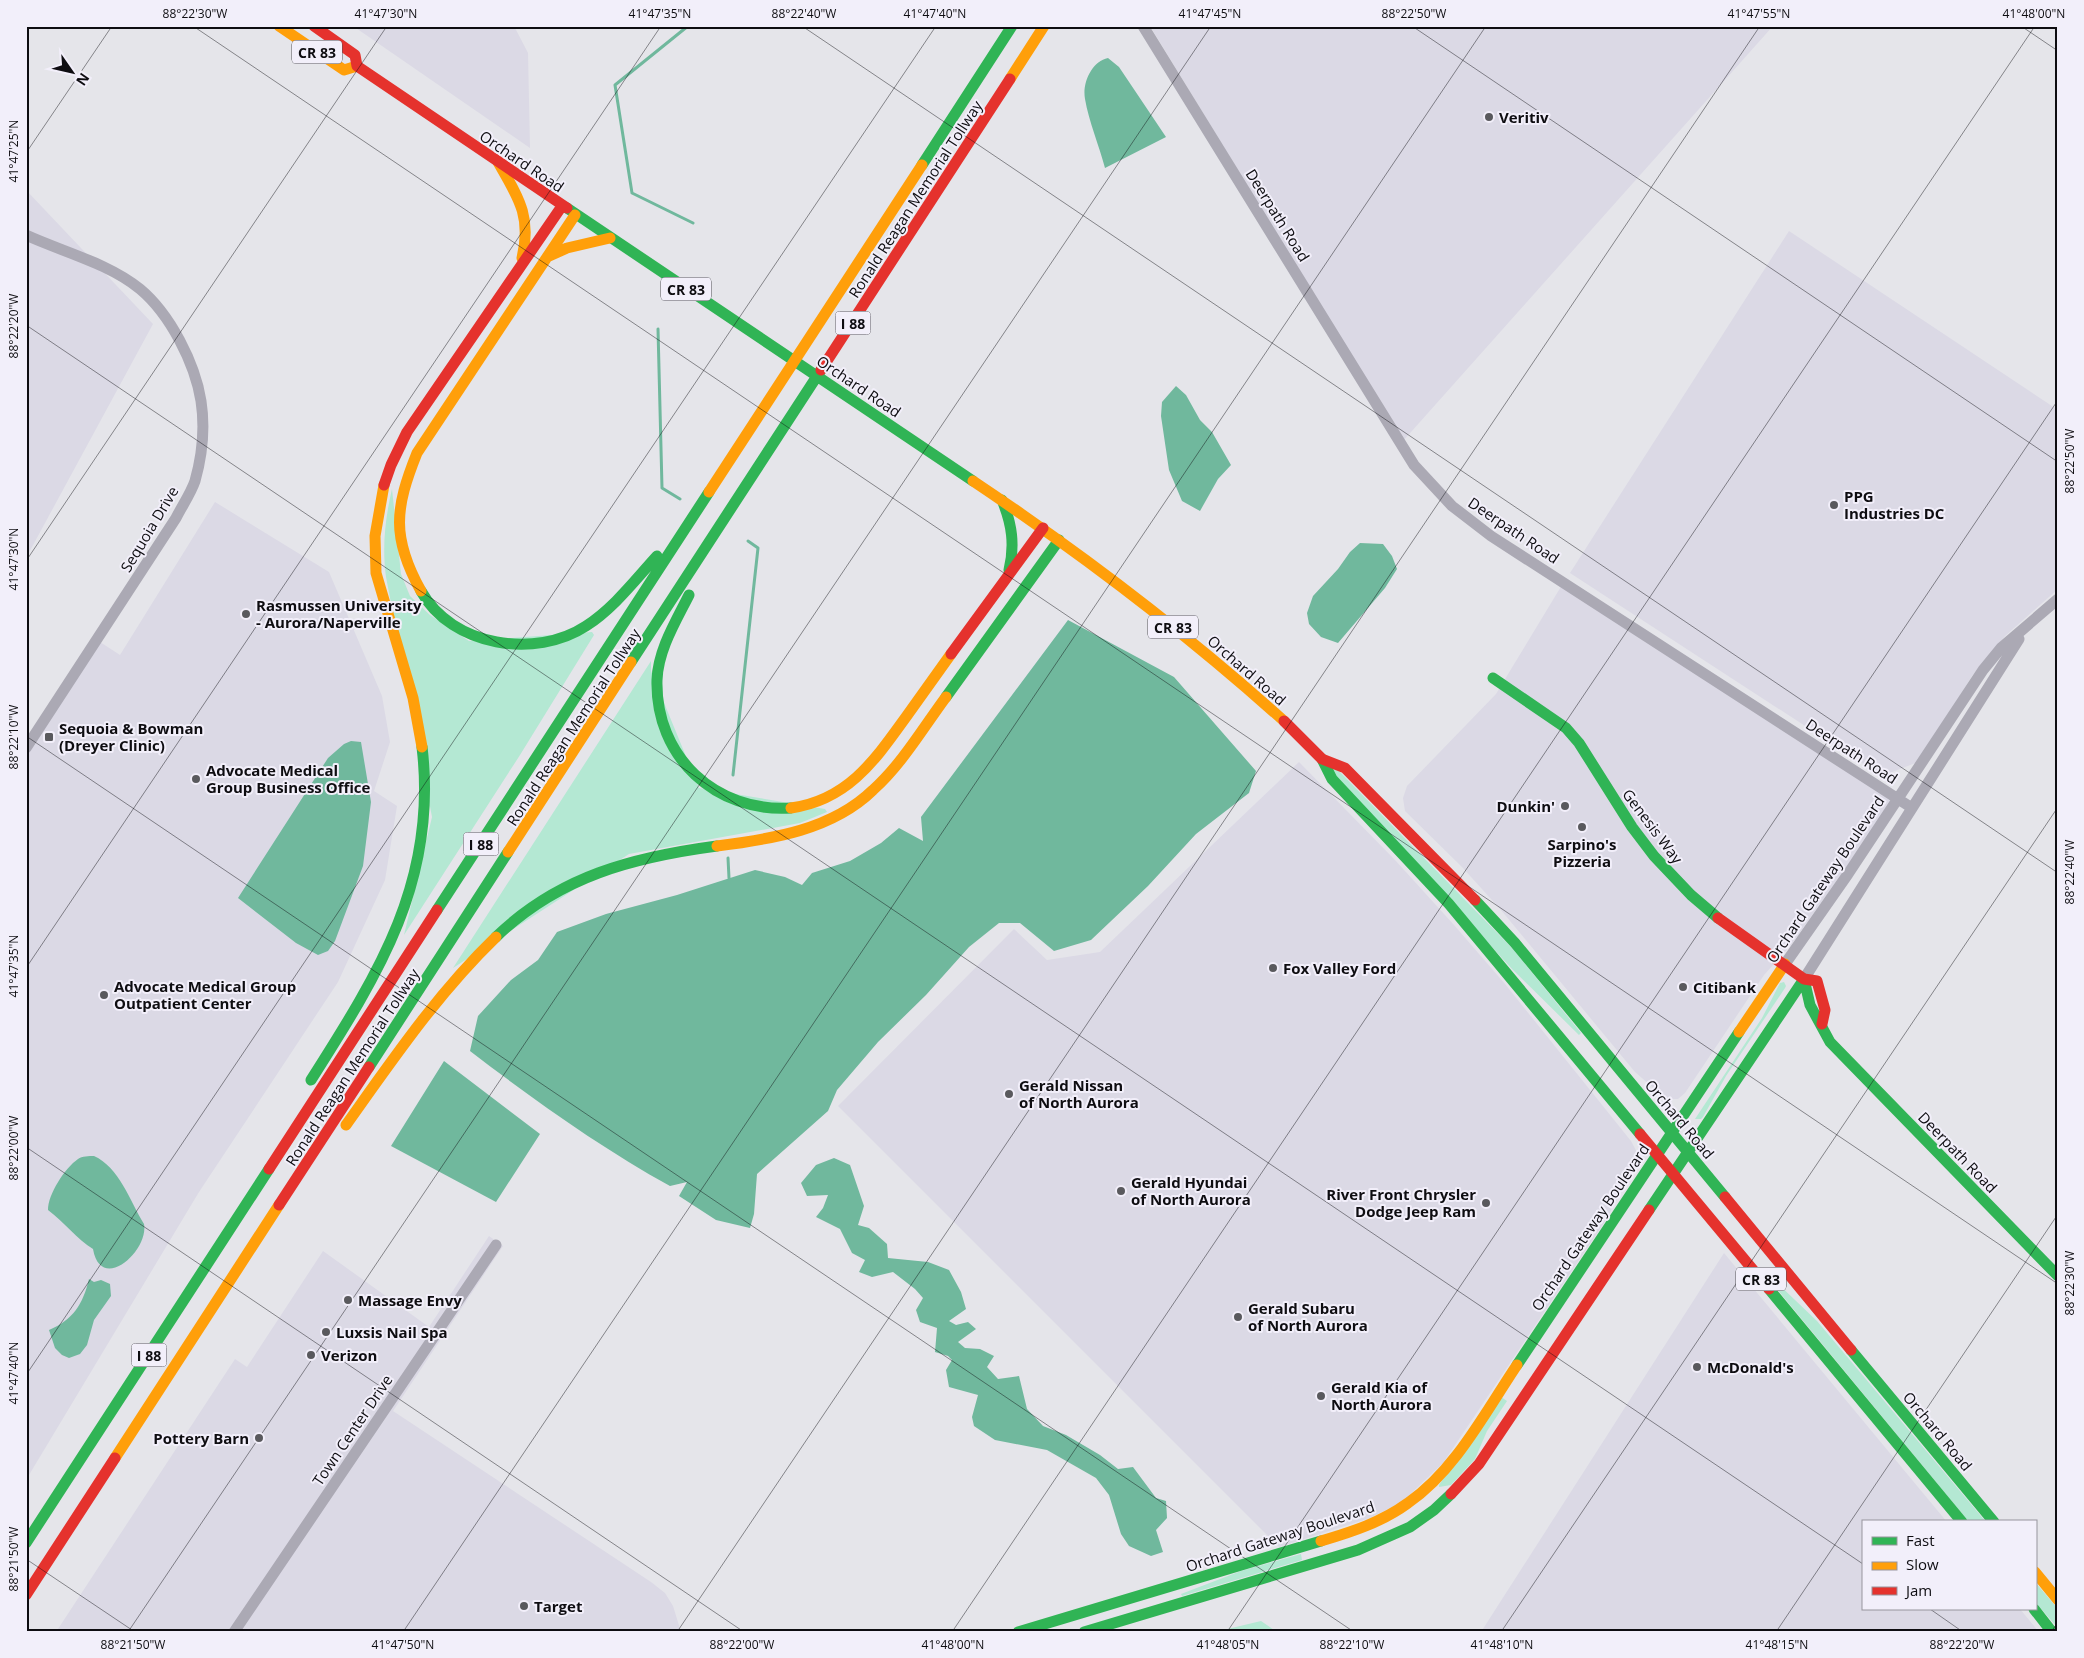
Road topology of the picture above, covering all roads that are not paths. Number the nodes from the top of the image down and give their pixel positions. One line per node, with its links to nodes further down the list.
1 (279, 26): 6 (main road, Orchard Road / CR 83)
2 (314, 26): 6 (main road, Orchard Road / CR 83)
3 (1012, 26): 15 (main road, Ronald Reagan Memorial Tollway / I 88)
4 (1044, 26): 16 (main road, Ronald Reagan Memorial Tollway / I 88)
5 (1143, 26): 25 (street, Deerpath Road)
6 (357, 66): 7 (main road, Orchard Road / CR 83)
7 (498, 162): 8 (main road, Orchard Road / CR 83); 13 (main road)
8 (562, 206): 9 (main road, Orchard Road / CR 83); 13 (main road)
9 (575, 215): 11 (main road, Orchard Road / CR 83); 12 (main road)
10 (26, 235): 23 (street, Sequoia Drive)
11 (610, 238): 12 (main road); 14 (main road, Orchard Road / CR 83)
12 (547, 257): 15 (main road)
13 (520, 265): 30 (main road)
14 (1002, 500): 17 (main road, Orchard Road / CR 83); 19 (main road)
15 (689, 522): 36 (main road, Ronald Reagan Memorial Tollway / I 88)
16 (722, 525): 19 (main road); 33 (main road, Ronald Reagan Memorial Tollway / I 88)
17 (1043, 528): 18 (main road, Orchard Road / CR 83); 19 (main road)
18 (1059, 540): 24 (main road, Orchard Road / CR 83); 33 (main road)
19 (1007, 577)
20 (2058, 599): 21 (street, Orchard Gateway Boulevard)
21 (2027, 627): 25 (street, Orchard Gateway Boulevard); 26 (street, Orchard Gateway Boulevard)
22 (1493, 678): 27 (main road, Genesis Way)
23 (26, 748)
24 (1322, 758): 32 (main road, Orchard Road / CR 83); 35 (main road, Orchard Road / CR 83)
25 (1898, 798): 26 (street, Deerpath Road); 27 (street, Orchard Gateway Boulevard)
26 (1912, 808): 28 (street, Orchard Gateway Boulevard)
27 (1785, 964): 28 (main road, Genesis Way); 32 (main road, Orchard Gateway Boulevard)
28 (1804, 979): 29 (main road, Deerpath Road); 29 (main road); 34 (main road, Orchard Gateway Boulevard)
29 (1822, 1024): 39 (main road, Deerpath Road)
30 (308, 1086)
31 (298, 1102): 36 (main road)
32 (1672, 1132): 34 (main road, Orchard Road / CR 83); 35 (main road, Orchard Gateway Boulevard)
33 (314, 1152): 44 (main road, Ronald Reagan Memorial Tollway / I 88)
34 (1688, 1152): 37 (main road, Orchard Gateway Boulevard); 41 (main road, Orchard Road / CR 83)
35 (1657, 1153): 37 (main road, Orchard Road / CR 83); 48 (main road, Orchard Gateway Boulevard)
36 (271, 1166): 42 (main road, Ronald Reagan Memorial Tollway / I 88)
37 (1674, 1174): 40 (main road, Orchard Road / CR 83); 49 (main road, Orchard Gateway Boulevard)
38 (496, 1245): 47 (street, Town Center Drive)
39 (2058, 1276)
40 (1960, 1520)
41 (1992, 1520)
42 (26, 1543)
43 (2036, 1573): 45 (main road)
44 (26, 1595)
45 (2058, 1600)
46 (2035, 1610): 50 (main road)
47 (234, 1632)
48 (1018, 1632)
49 (1084, 1632)
50 (2052, 1632)

